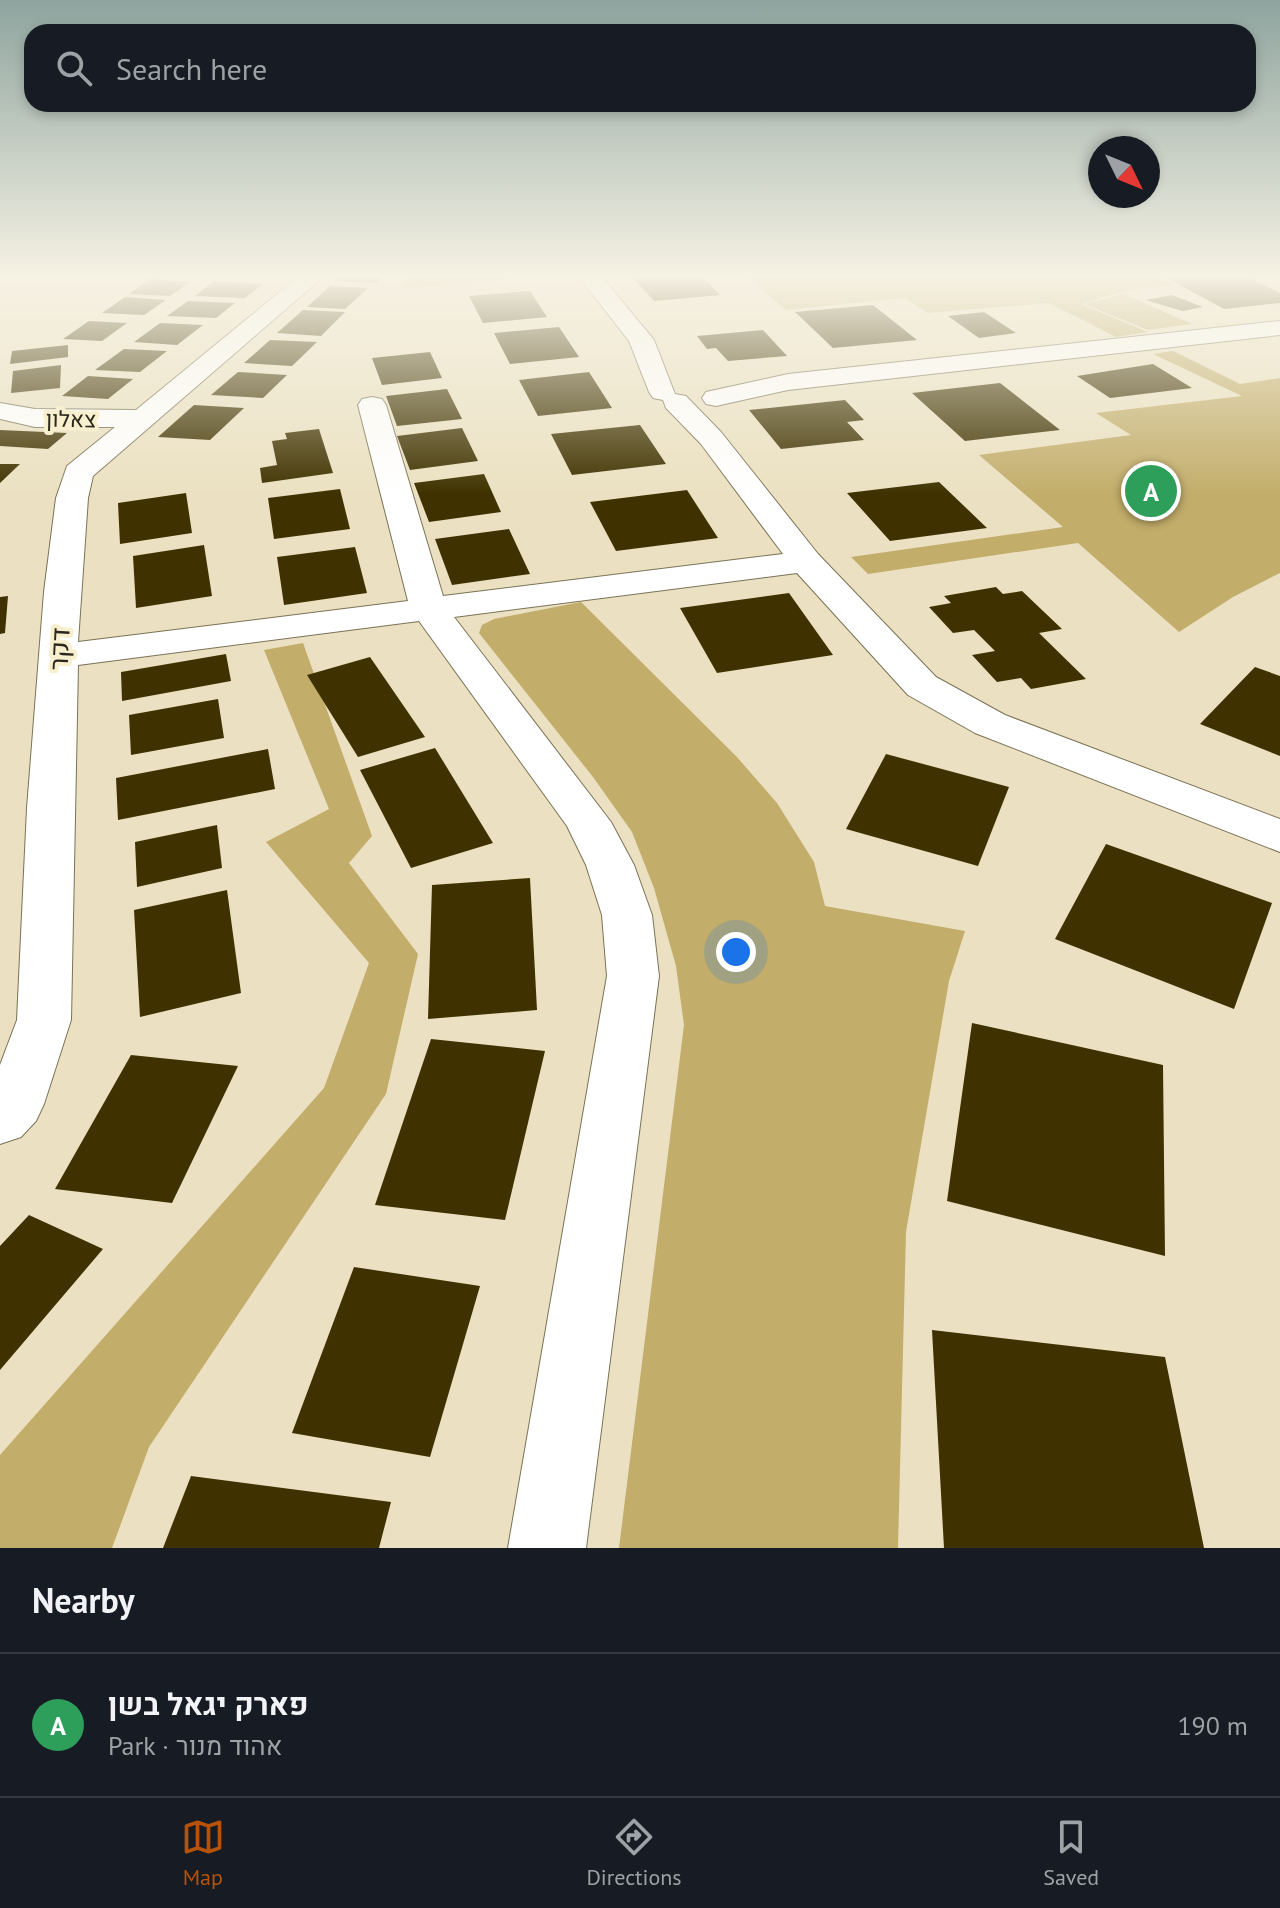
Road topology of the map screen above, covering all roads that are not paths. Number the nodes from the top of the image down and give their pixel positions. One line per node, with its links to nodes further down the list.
1 (226, 349): 7 (street, דקר)
2 (645, 349): 4 (street)
3 (1086, 349): 4 (street)
4 (695, 395): 8 (street)
5 (372, 405): 9 (street)
6 (0, 411): 7 (street, צאלון)
7 (143, 419): 10 (street, דקר)
8 (806, 561): 9 (street); 11 (street)
9 (428, 608): 10 (street); 15 (street)
10 (59, 656): 14 (street, דקר)
11 (1213, 808): 12 (street); 13 (street)
12 (1280, 826)
13 (1280, 837)
14 (0, 1120)
15 (547, 1548)

